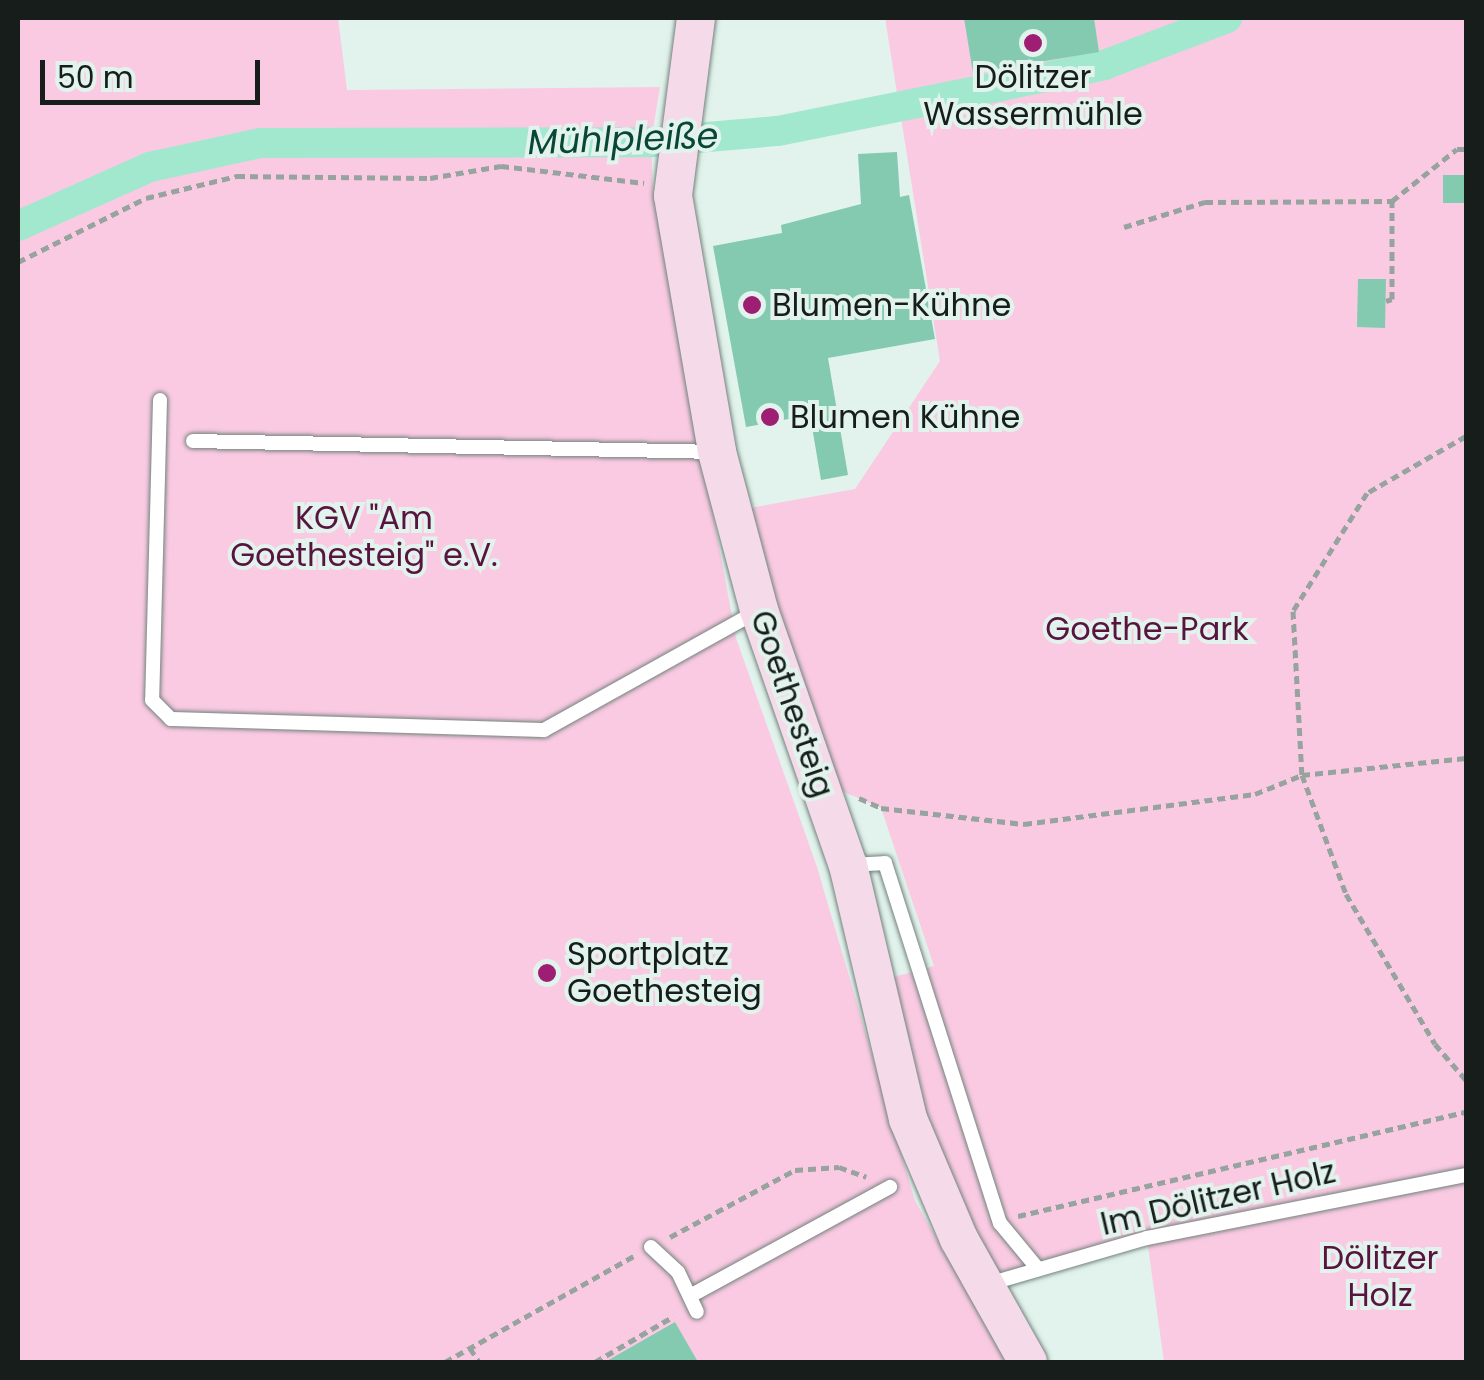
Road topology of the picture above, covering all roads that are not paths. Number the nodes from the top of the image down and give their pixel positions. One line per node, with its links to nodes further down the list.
1 (696, 18): 4 (main road, Goethesteig)
2 (160, 400): 5 (lane)
3 (193, 441): 4 (lane)
4 (718, 452): 5 (main road, Goethesteig)
5 (759, 610): 6 (main road, Goethesteig)
6 (848, 865): 10 (lane); 11 (main road, Goethesteig)
7 (1466, 1176): 10 (lane, Im Dölitzer Holz)
8 (890, 1187): 9 (lane)
9 (652, 1247)
10 (1038, 1269): 11 (lane, Im Dölitzer Holz)
11 (985, 1285): 12 (main road, Goethesteig)
12 (1028, 1362)

